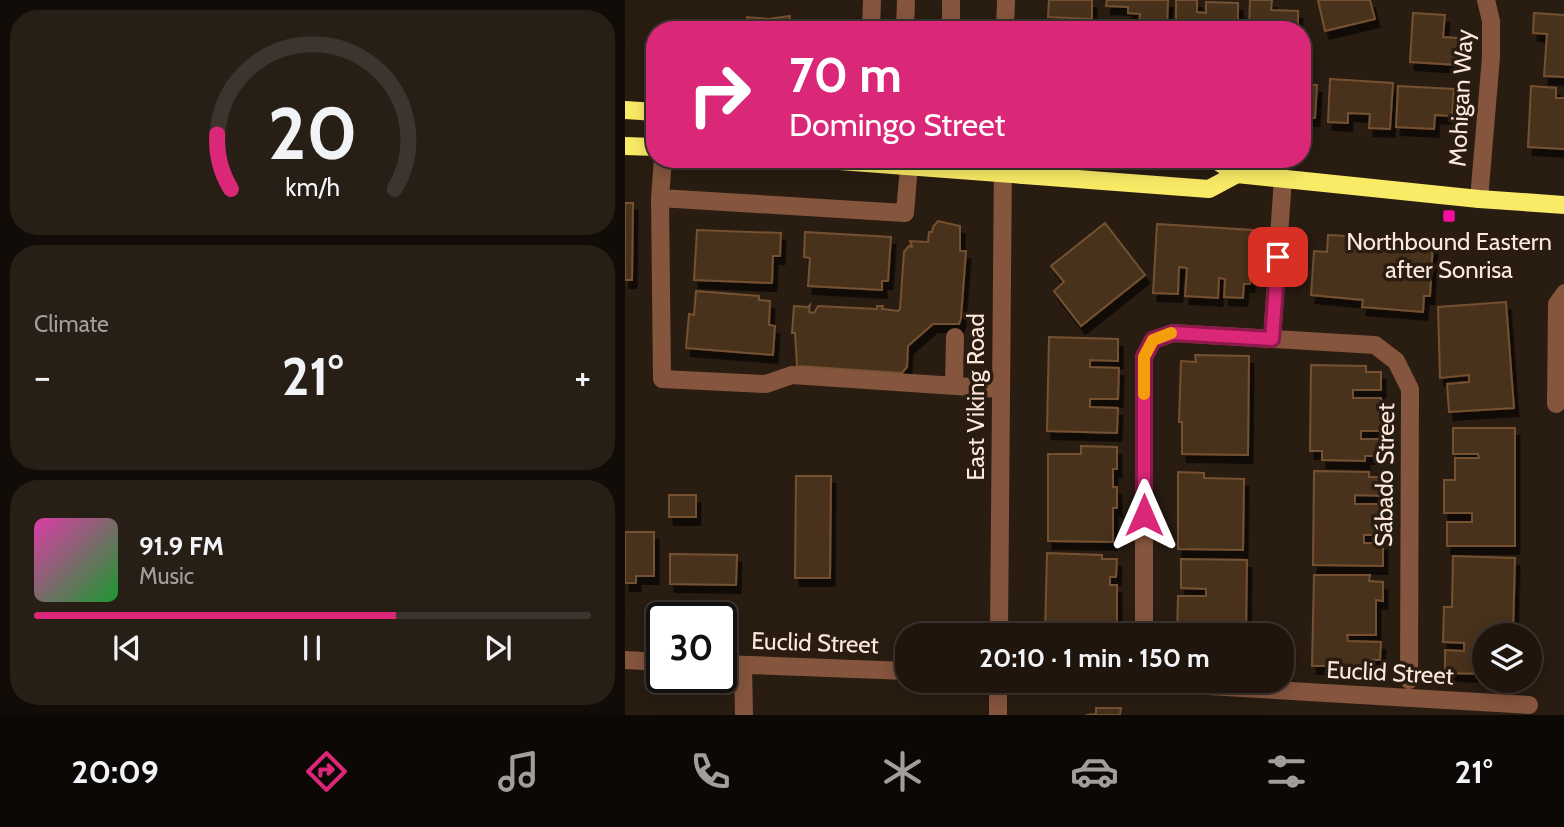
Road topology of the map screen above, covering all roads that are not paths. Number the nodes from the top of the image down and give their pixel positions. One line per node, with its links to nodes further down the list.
1 (872, 0): 6 (street)
2 (906, 0): 7 (street)
3 (951, 0): 8 (street)
4 (1006, 0): 9 (street)
5 (1486, 0): 22 (street, Mohigan Way)
6 (871, 21)
7 (905, 21)
8 (951, 21)
9 (1005, 21)
10 (625, 110): 11 (main road)
11 (646, 111)
12 (625, 146): 13 (main road)
13 (646, 147)
14 (662, 168): 21 (street)
15 (909, 168): 21 (street)
16 (1002, 168): 28 (street, East Viking Road)
17 (1011, 168): 19 (main road)
18 (1228, 168): 19 (main road)
19 (1237, 174): 20 (main road)
20 (1283, 178): 22 (main road); 26 (street)
21 (660, 198): 27 (street)
22 (1479, 199): 23 (main road)
23 (1564, 205)
24 (1564, 293): 29 (street)
25 (955, 337): 27 (street)
26 (1272, 339): 31 (street, Sábado Street); 37 (street, Sábado Street)
27 (954, 386): 28 (street)
28 (1000, 389): 30 (street, East Viking Road)
29 (1556, 404)
30 (999, 623)
31 (1144, 623)
32 (625, 660): 33 (street)
33 (646, 661)
34 (737, 665): 35 (street, Euclid Street)
35 (743, 665): 36 (street, Euclid Street); 41 (street)
36 (895, 671)
37 (1409, 680)
38 (1294, 691): 40 (street, Euclid Street)
39 (998, 693): 42 (street)
40 (1529, 705)
41 (744, 715)
42 (998, 715)

